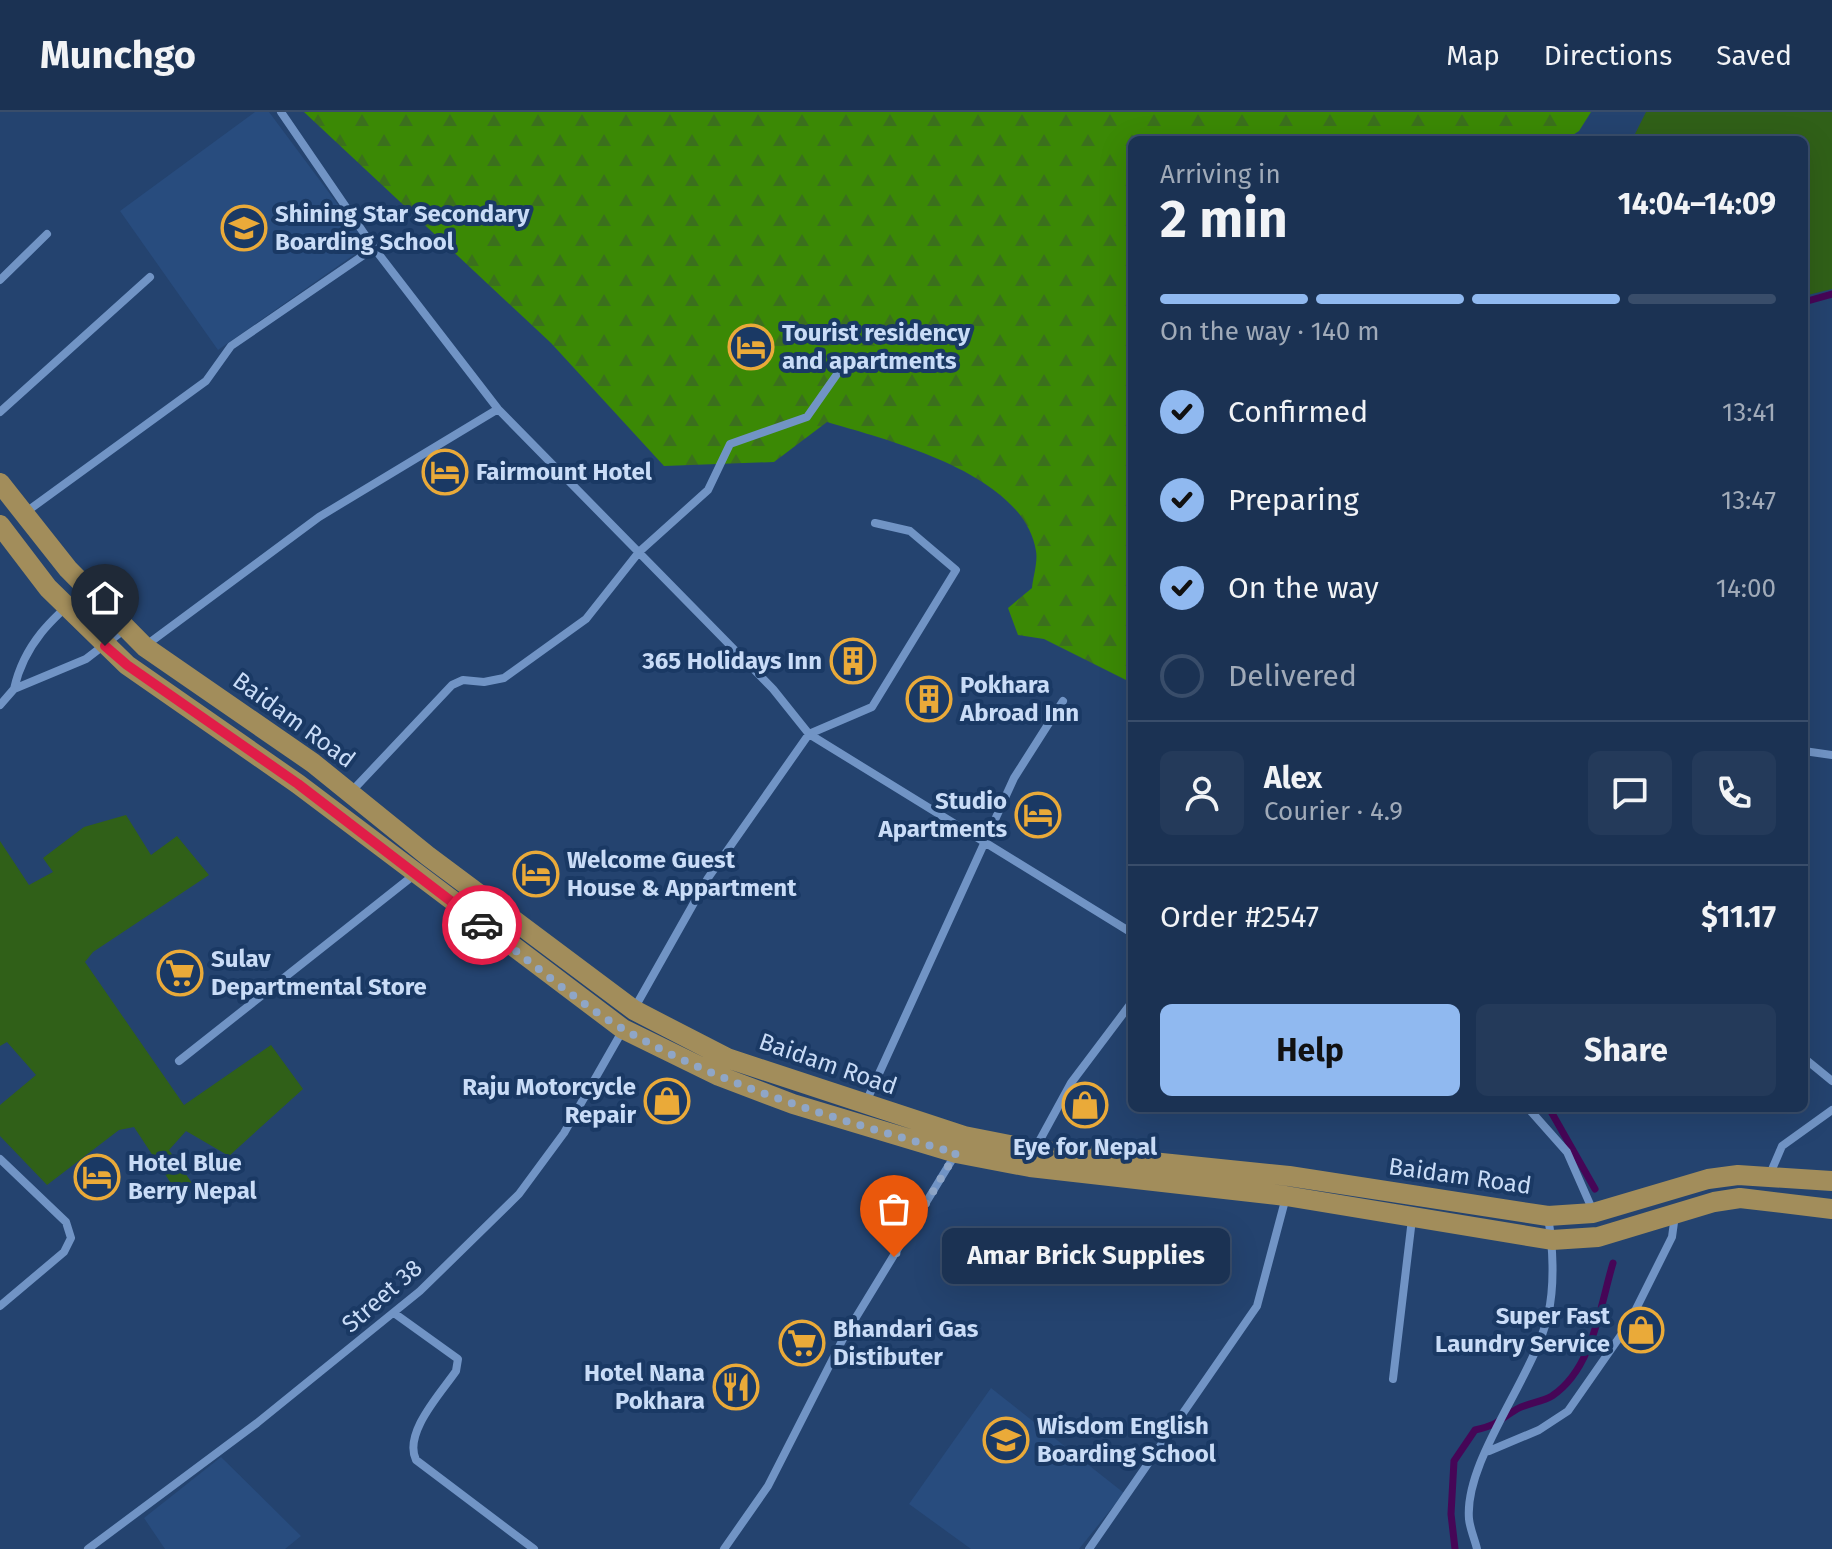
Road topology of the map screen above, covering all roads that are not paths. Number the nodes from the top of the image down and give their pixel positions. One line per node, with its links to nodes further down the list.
1 (281, 112): 3 (street)
2 (47, 234): 5 (street)
3 (374, 248): 7 (street); 10 (street)
4 (150, 277): 8 (street)
5 (0, 280)
6 (842, 367): 13 (street)
7 (498, 409): 13 (street); 18 (street)
8 (0, 412)
9 (0, 483): 10 (main road, Baidam Road)
10 (23, 514): 14 (main road, Baidam Road)
11 (875, 523): 22 (street)
12 (0, 525): 15 (main road, Baidam Road)
13 (639, 552): 22 (street); 25 (street)
14 (87, 589): 15 (street); 16 (main road, Baidam Road)
15 (65, 607): 17 (main road, Baidam Road); 19 (street)
16 (125, 629): 17 (street); 18 (main road, Baidam Road)
17 (105, 646): 19 (street); 27 (main road, Baidam Road)
18 (145, 647): 25 (main road, Baidam Road)
19 (14, 689): 21 (street)
20 (1063, 701): 26 (street)
21 (0, 705)
22 (809, 734): 26 (street); 30 (street, Street 38)
23 (1808, 752): 24 (street)
24 (1832, 755)
25 (350, 792): 30 (main road, Baidam Road)
26 (986, 841): 28 (street); 35 (street)
27 (414, 875): 31 (main road, Baidam Road); 32 (street)
28 (1128, 930)
29 (1128, 1007): 39 (street)
30 (634, 1010): 31 (street, Street 38); 35 (main road, Baidam Road)
31 (623, 1029): 38 (main road, Baidam Road); 51 (street, Street 38)
32 (179, 1061)
33 (1808, 1061): 34 (street)
34 (1832, 1081)
35 (864, 1105): 38 (main road, Baidam Road)
36 (1832, 1110): 41 (street)
37 (1532, 1112): 45 (street)
38 (960, 1145): 39 (main road, Baidam Road); 43 (main road, Baidam Road); 56 (street)
39 (1035, 1150): 47 (main road, Baidam Road)
40 (0, 1159): 50 (street)
41 (1770, 1175): 42 (main road, Baidam Road); 45 (main road, Baidam Road)
42 (1832, 1181)
43 (1286, 1196): 48 (main road, Baidam Road); 57 (street)
44 (1832, 1209): 46 (main road, Baidam Road)
45 (1593, 1213): 47 (main road, Baidam Road)
46 (1675, 1214): 49 (main road, Baidam Road); 53 (street)
47 (1548, 1216): 49 (street)
48 (1412, 1218): 49 (main road, Baidam Road); 52 (street)
49 (1552, 1240): 53 (street)
50 (0, 1306)
51 (394, 1313): 54 (street, Street 38); 55 (street)
52 (1393, 1379)
53 (1488, 1451): 58 (street)
54 (88, 1549)
55 (534, 1549)
56 (724, 1549)
57 (1089, 1549)
58 (1477, 1549)

